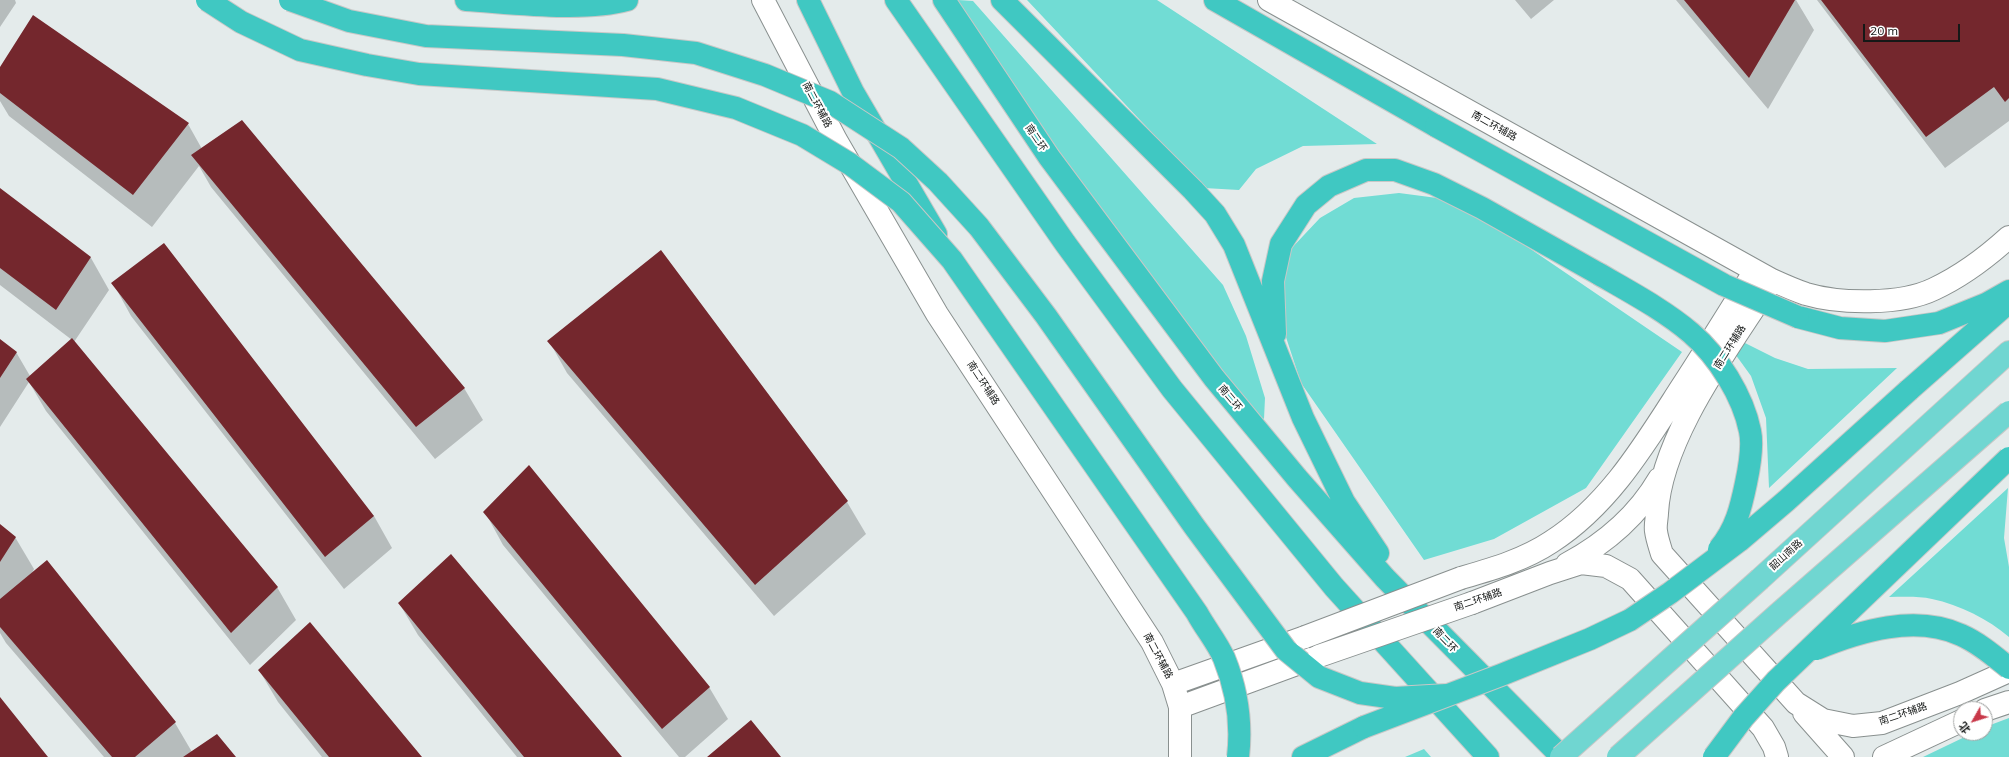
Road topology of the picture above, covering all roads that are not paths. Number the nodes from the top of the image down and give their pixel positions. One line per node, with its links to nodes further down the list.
1 (207, 0): 13 (highway, bridge)
2 (290, 0): 34 (highway, bridge)
3 (466, 0): 4 (highway)
4 (628, 0)
5 (763, 0): 33 (street, 南二环辅路)
6 (808, 0): 13 (highway, bridge)
7 (896, 0): 46 (highway)
8 (944, 0): 30 (highway, 南二环)
9 (1002, 0): 17 (highway)
10 (1216, 0): 15 (highway, bridge)
11 (1269, 0): 14 (street, 南二环辅路)
12 (2009, 237): 14 (street)
13 (952, 260): 44 (highway, bridge)
14 (1764, 276): 21 (street, 南二环辅路); 22 (street)
15 (2009, 291)
16 (2009, 302): 27 (highway, bridge)
17 (1276, 348): 27 (highway, bridge); 30 (highway)
18 (2009, 352): 47 (main road, 韶山南路, bridge)
19 (2009, 412): 48 (main road, bridge)
20 (2009, 458): 31 (highway, bridge)
21 (1668, 462): 23 (street); 26 (street, 南二环辅路)
22 (1608, 492): 23 (street); 24 (street)
23 (1629, 517): 25 (street); 26 (street)
24 (1579, 522): 25 (street); 33 (street, bridge)
25 (1599, 544): 28 (street); 29 (street)
26 (1662, 554): 36 (street, 南二环辅路)
27 (1699, 572): 34 (highway, bridge)
28 (1550, 573): 29 (street, 南二环辅路); 37 (street, 南二环辅路, bridge)
29 (1630, 579): 41 (street, 南二环辅路)
30 (1455, 651): 47 (highway, 南二环)
31 (1803, 654): 32 (highway, bridge); 49 (highway, bridge)
32 (2009, 670): 39 (street, 南二环辅路)
33 (1173, 684): 37 (street, 南二环辅路)
34 (1447, 695): 45 (highway, bridge)
35 (2009, 702): 38 (street)
36 (1796, 703): 39 (street, 南二环辅路); 42 (street)
37 (1180, 707): 43 (street)
38 (1993, 707)
39 (1882, 723): 42 (street)
40 (1953, 725): 52 (street)
41 (1763, 728): 50 (street, 南二环辅路); 51 (street)
42 (1835, 754)
43 (1180, 757)
44 (1238, 757)
45 (1303, 757)
46 (1488, 757)
47 (1561, 757)
48 (1618, 757)
49 (1714, 757)
50 (1777, 757)
51 (1787, 757)
52 (1884, 757)

